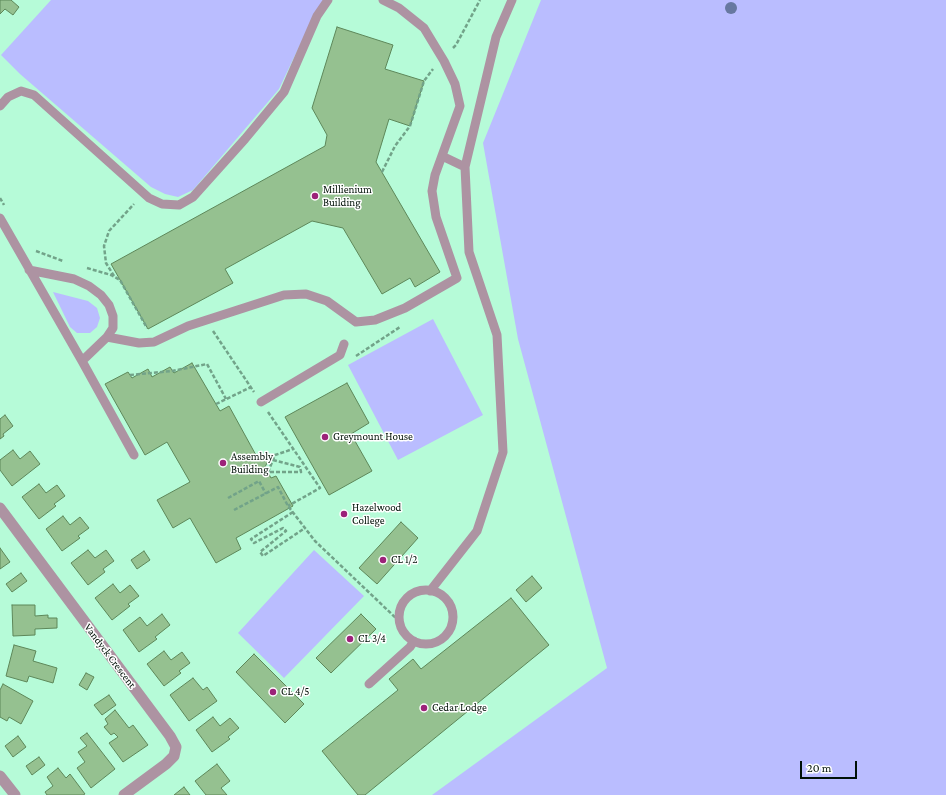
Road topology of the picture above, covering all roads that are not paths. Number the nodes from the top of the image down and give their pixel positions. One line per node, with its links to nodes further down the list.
1 (328, 0): 4 (lane)
2 (383, 0): 5 (lane)
3 (512, 0): 6 (lane)
4 (0, 106)
5 (442, 156): 6 (lane); 9 (lane)
6 (465, 167): 15 (lane)
7 (0, 218): 8 (lane)
8 (29, 270): 9 (lane); 11 (lane)
9 (107, 337): 11 (lane)
10 (344, 344): 12 (lane)
11 (82, 361): 13 (lane)
12 (261, 402)
13 (134, 455)
14 (0, 508): 20 (street, Vandyck Crescent)
15 (430, 591): 16 (lane); 16 (lane)
16 (414, 641): 17 (lane)
17 (369, 684)
18 (0, 776): 19 (street)
19 (15, 795)
20 (124, 795)

